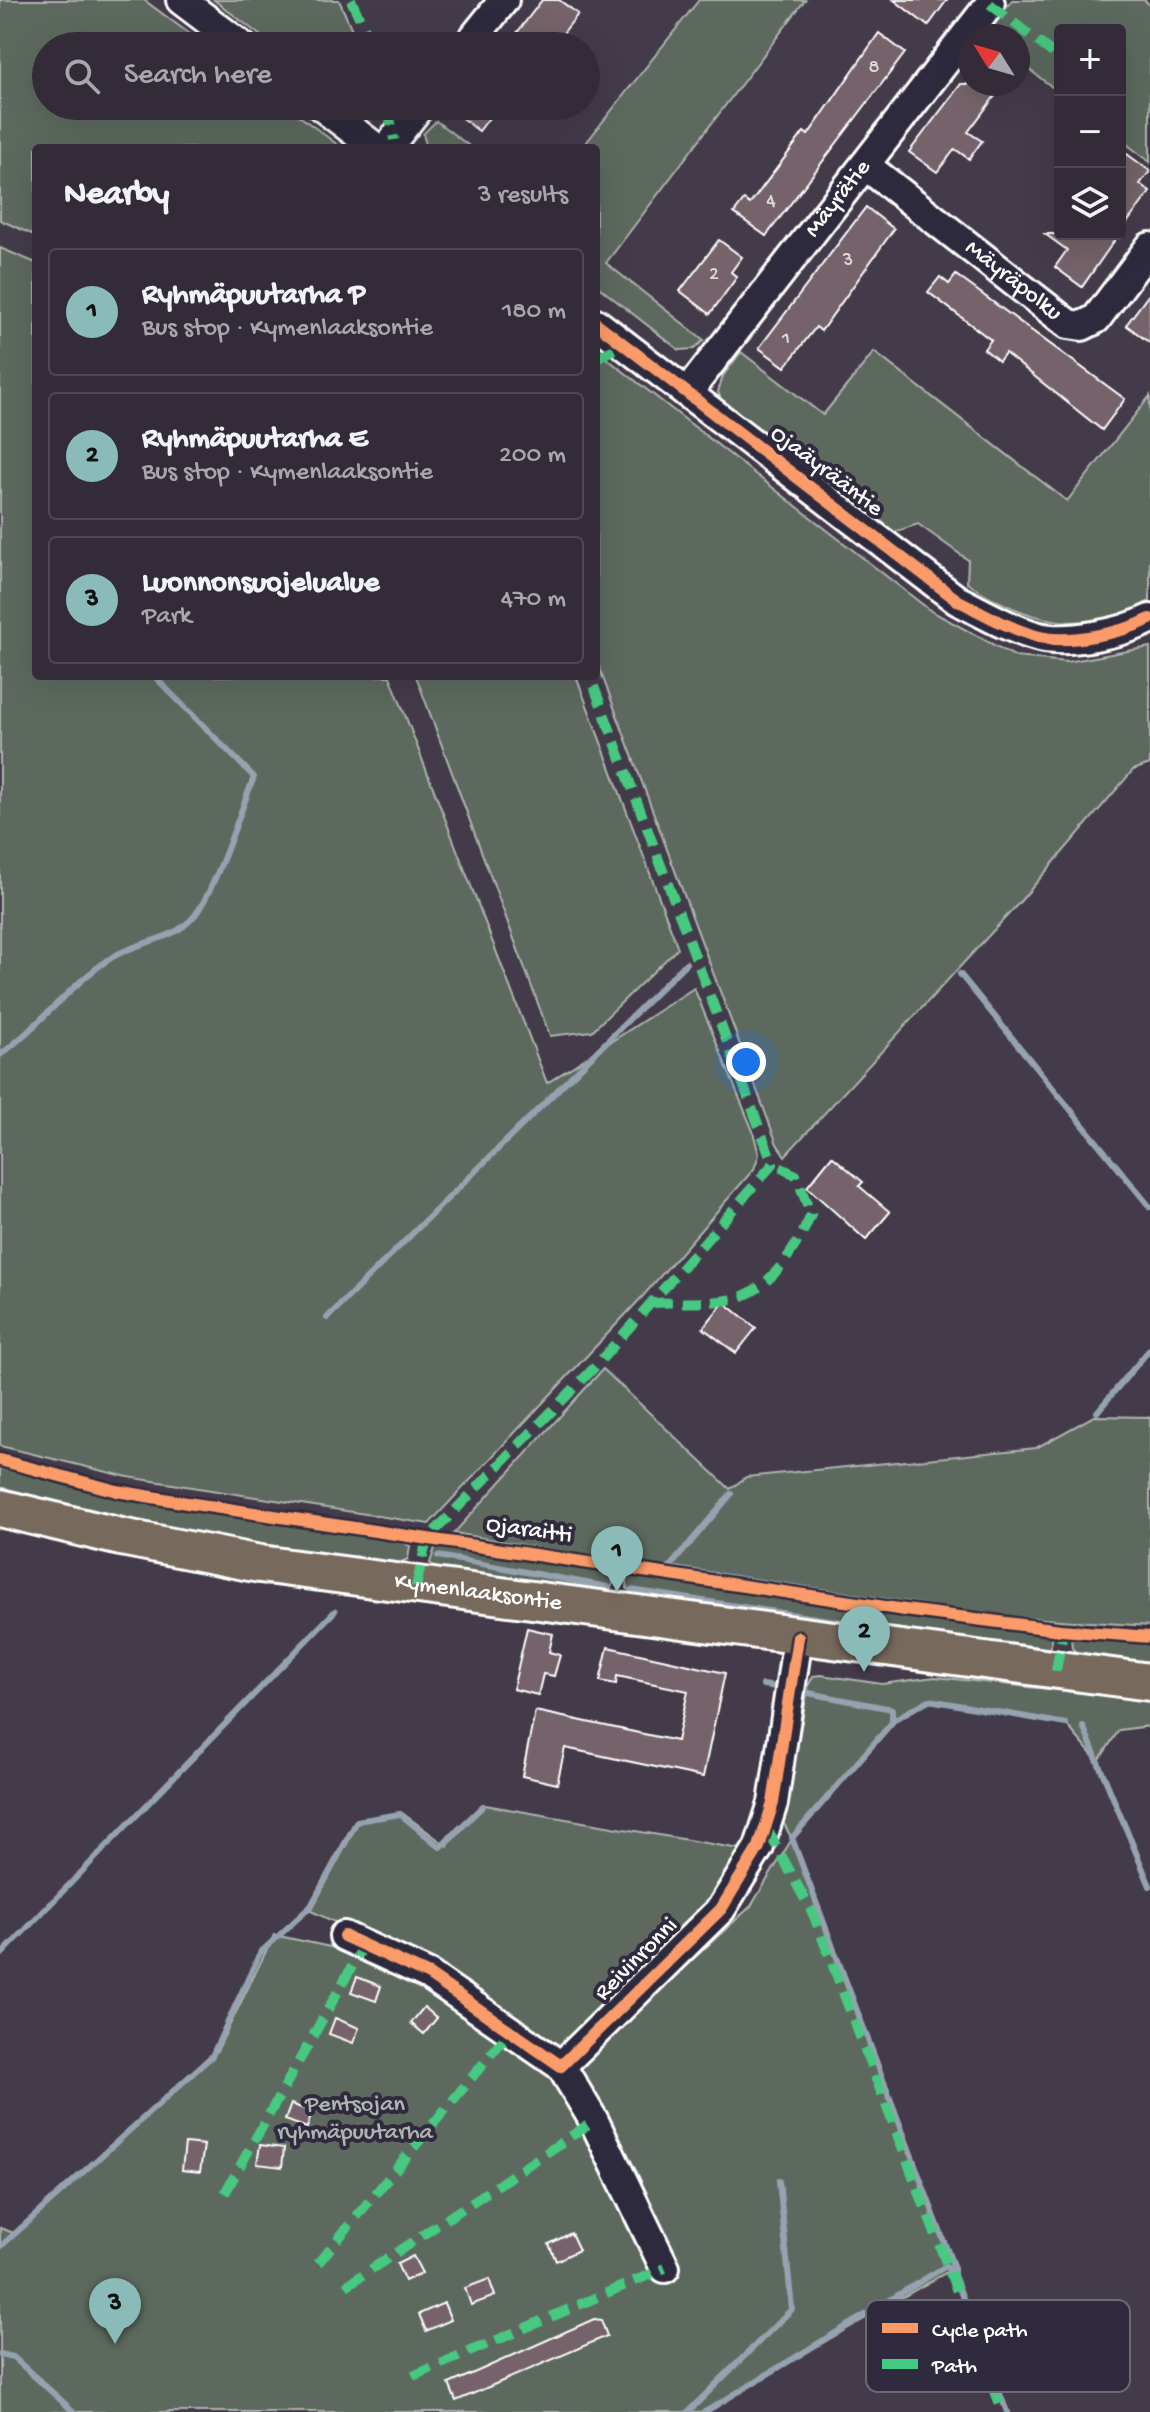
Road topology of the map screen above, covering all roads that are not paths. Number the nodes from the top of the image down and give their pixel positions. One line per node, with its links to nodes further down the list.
1 (181, 0): 4 (street)
2 (504, 0): 5 (street)
3 (990, 4): 10 (street, Mäyrätie)
4 (223, 32)
5 (478, 32)
6 (339, 120): 8 (street)
7 (409, 120): 9 (street)
8 (371, 144)
9 (390, 144)
10 (865, 165): 11 (street, Mäyräpolku); 13 (street, Mäyrätie)
11 (1150, 247)
12 (600, 326): 13 (street, Ojaäyrääntie)
13 (687, 393): 14 (street, Ojaäyrääntie)
14 (1150, 619)
15 (0, 1508): 16 (main road, Kymenlaaksontie)
16 (798, 1637): 17 (main road, Kymenlaaksontie); 19 (street, Reivinronni)
17 (1150, 1682)
18 (344, 1936): 19 (street)
19 (561, 2066): 20 (street)
20 (665, 2268)

